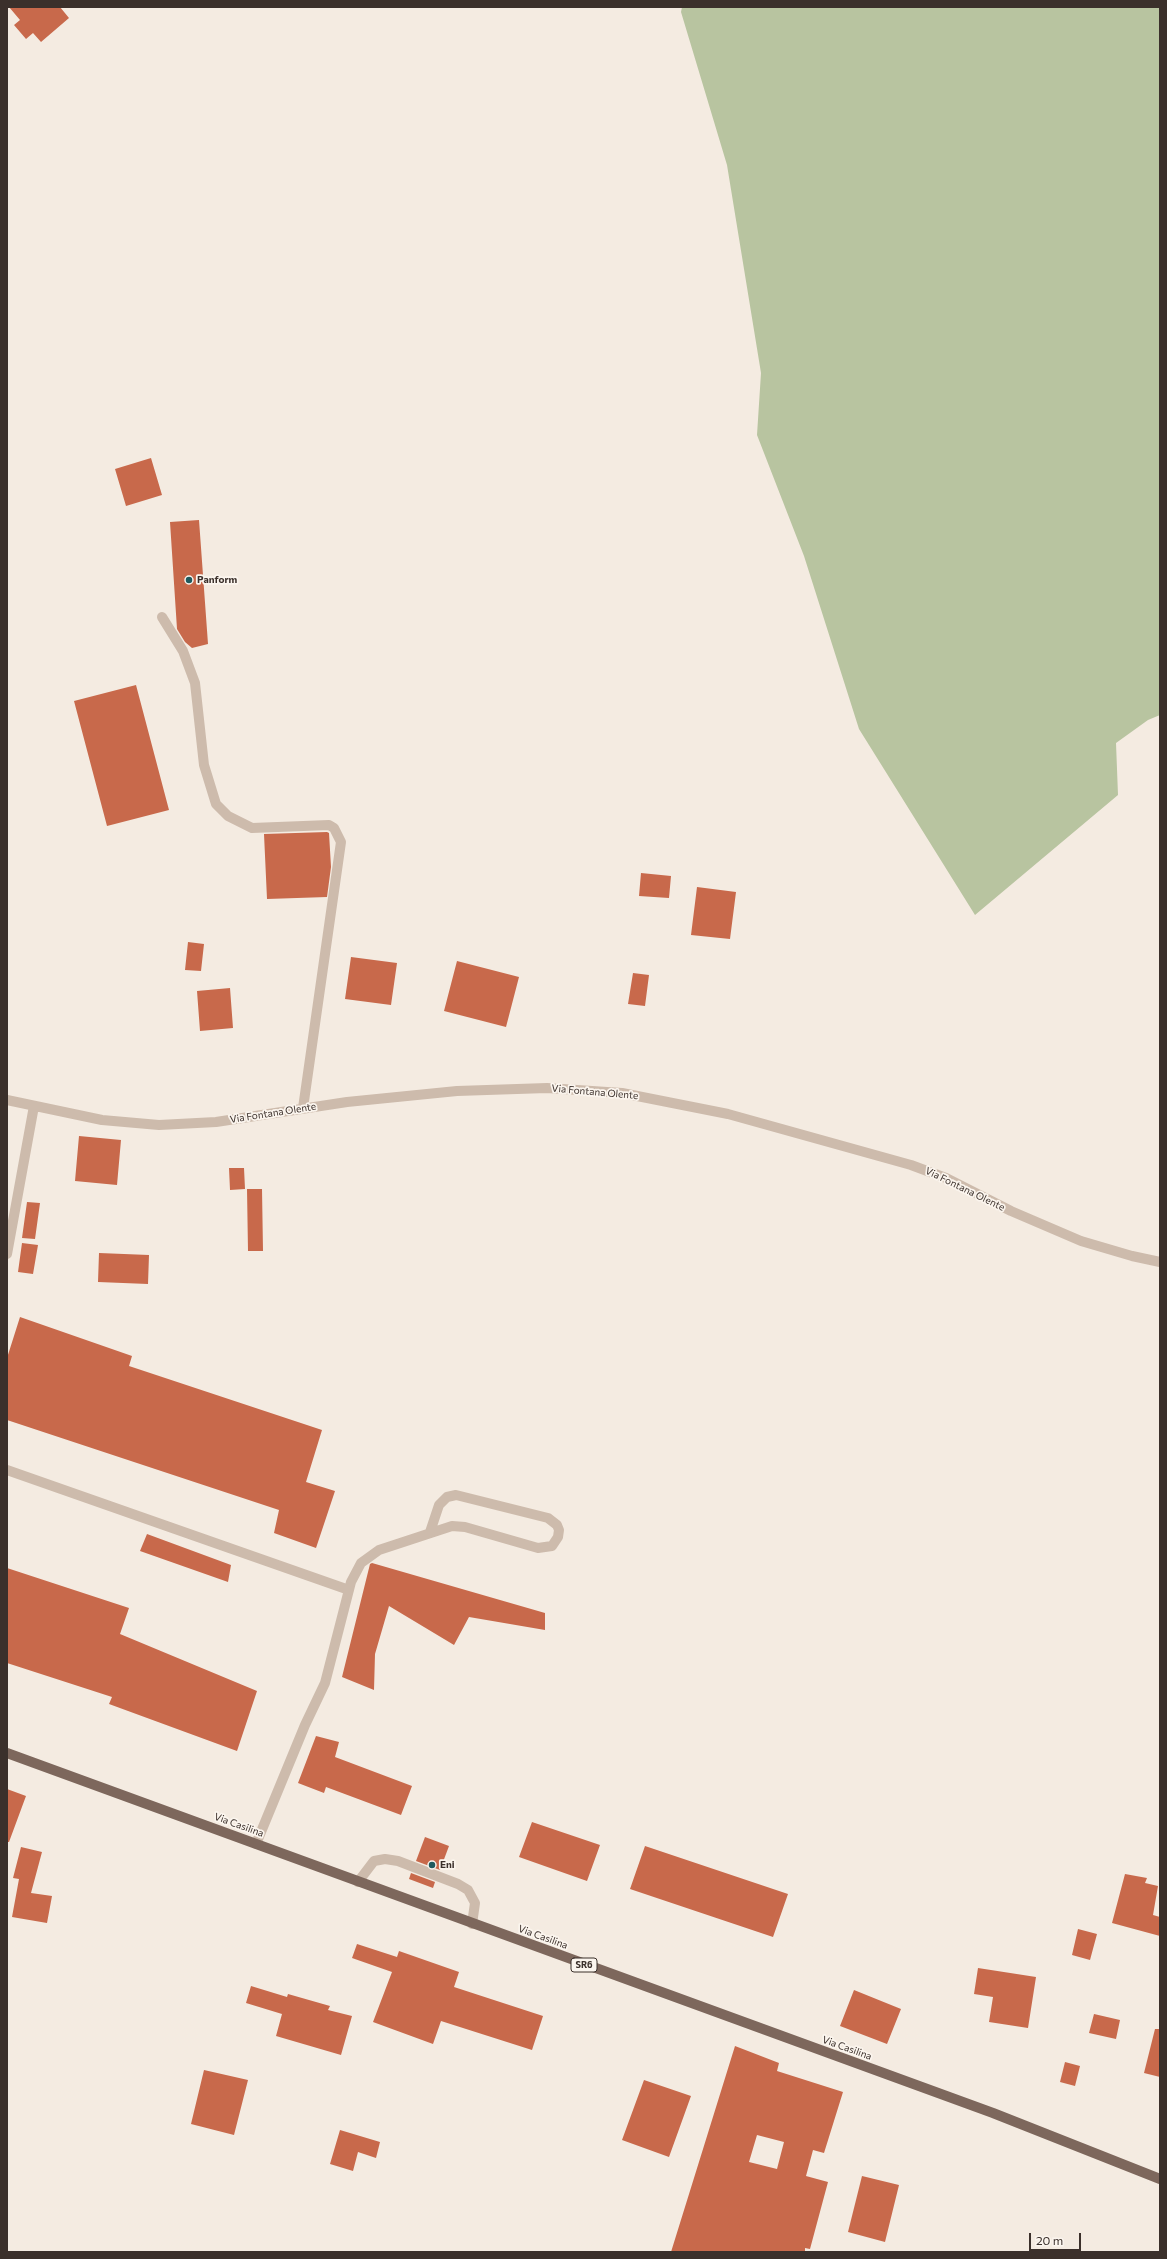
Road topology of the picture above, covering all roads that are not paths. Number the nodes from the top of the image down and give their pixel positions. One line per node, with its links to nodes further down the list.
1 (162, 616): 4 (street)
2 (7, 1100): 3 (street, Via Fontana Olente)
3 (34, 1106): 4 (street, Via Fontana Olente); 5 (street)
4 (303, 1108): 6 (street, Via Fontana Olente)
5 (7, 1254)
6 (1160, 1262)
7 (7, 1470): 9 (street)
8 (430, 1532): 8 (street); 9 (street)
9 (349, 1590): 11 (street)
10 (7, 1752): 11 (main road, Via Casilina / SR6)
11 (256, 1844): 12 (main road, Via Casilina / SR6)
12 (358, 1882): 13 (main road, Via Casilina / SR6); 13 (street)
13 (472, 1924): 14 (main road, Via Casilina / SR6)
14 (1160, 2179)

